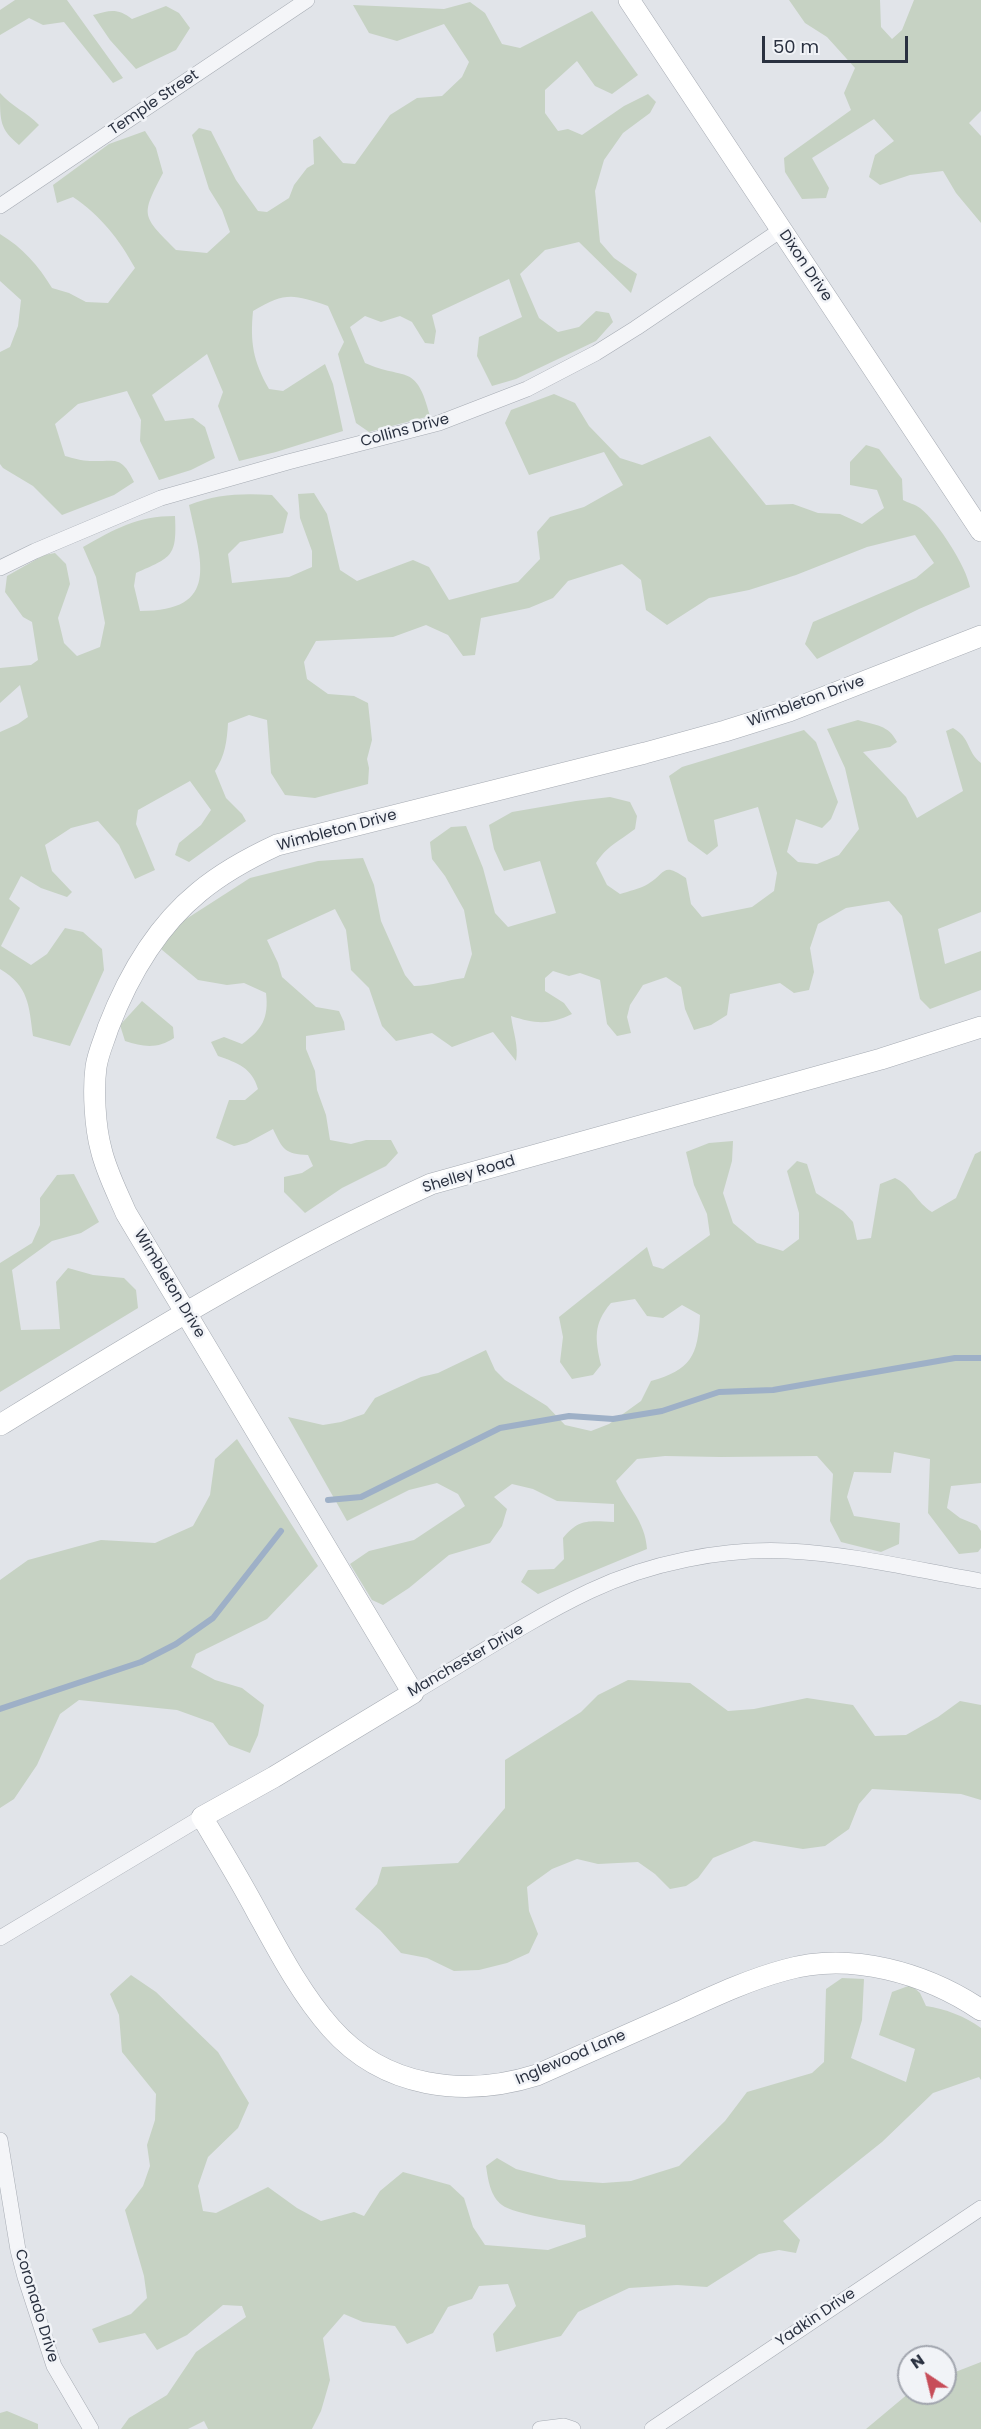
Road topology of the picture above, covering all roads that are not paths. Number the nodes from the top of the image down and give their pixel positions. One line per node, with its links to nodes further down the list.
1 (307, 0): 3 (street, Temple Street)
2 (629, 0): 4 (street, Dixon Drive)
3 (0, 206)
4 (781, 230): 5 (street, Dixon Drive); 6 (street, Collins Drive)
5 (981, 531)
6 (0, 568)
7 (981, 636): 9 (street, Wimbleton Drive)
8 (981, 1027): 9 (street, Shelley Road)
9 (185, 1314): 10 (street, Shelley Road); 12 (street, Wimbleton Drive)
10 (0, 1425)
11 (981, 1581): 12 (street, Manchester Drive)
12 (413, 1693): 13 (street, Manchester Drive)
13 (202, 1817): 14 (street, Manchester Drive); 15 (street, Inglewood Lane)
14 (0, 1938)
15 (981, 2010)
16 (0, 2140): 18 (street, Coronado Drive)
17 (981, 2208): 21 (street, Yadkin Drive)
18 (91, 2429)
19 (540, 2429): 20 (street)
20 (573, 2429)
21 (652, 2429)

